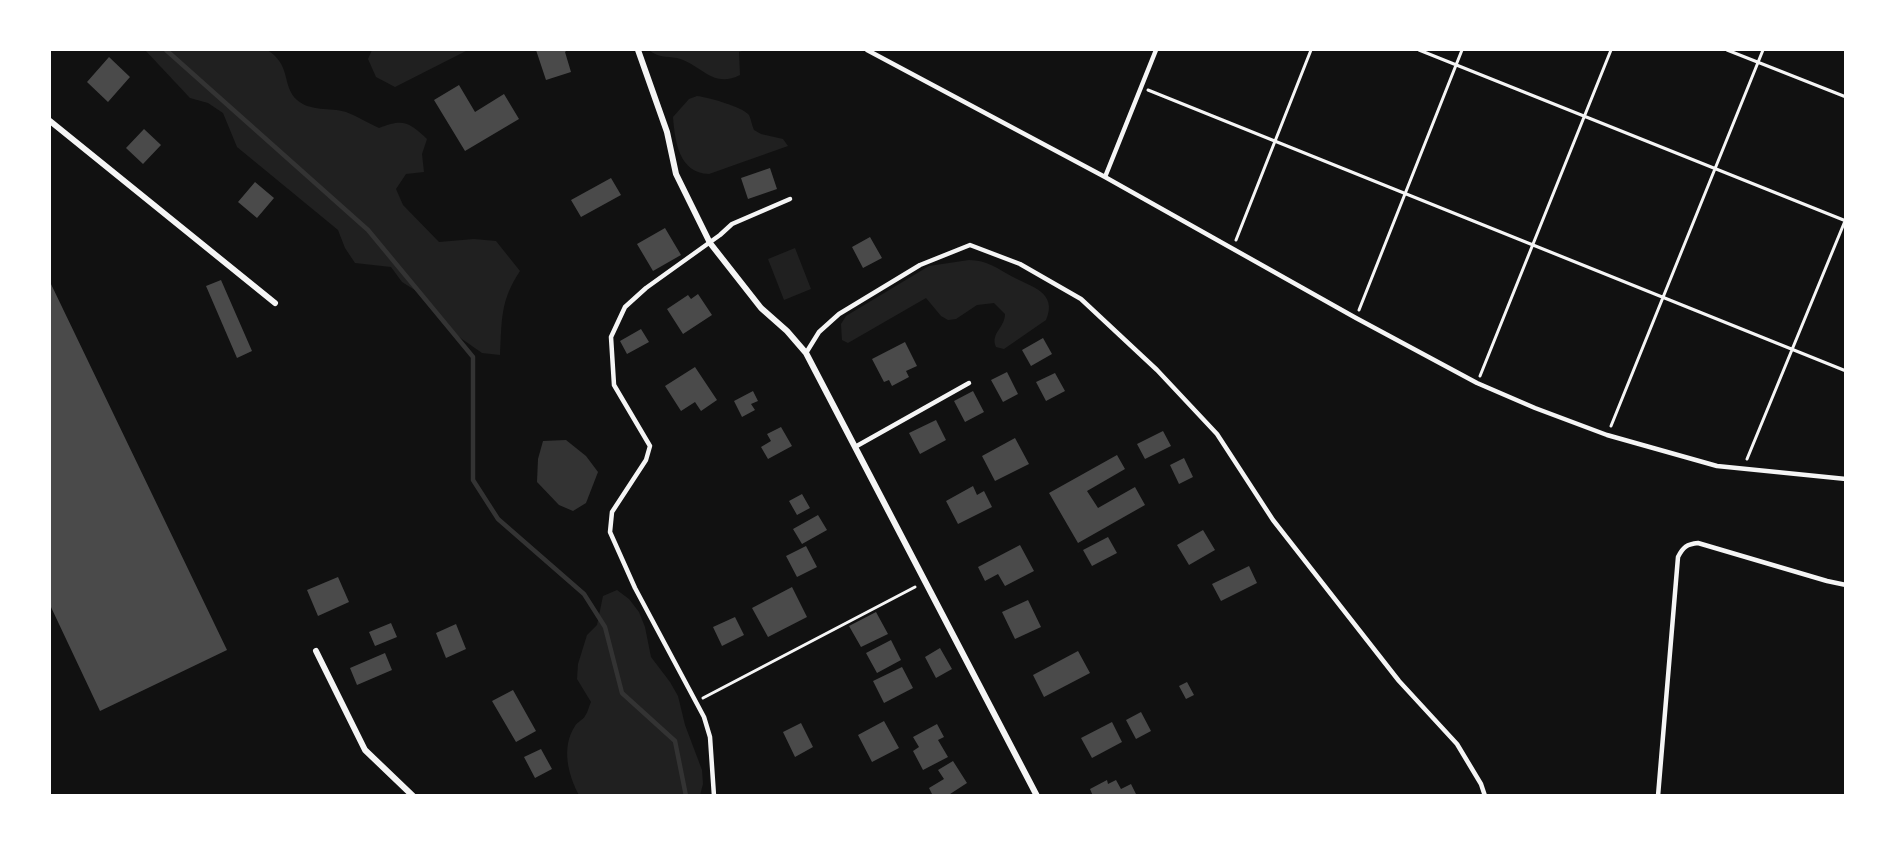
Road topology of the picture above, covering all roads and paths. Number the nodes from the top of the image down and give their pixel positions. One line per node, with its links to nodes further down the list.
1 (638, 50): 22 (street)
2 (867, 50): 18 (lane)
3 (1156, 50): 12 (lane)
4 (1311, 50): 16 (path)
5 (1419, 50): 11 (path)
6 (1462, 50): 11 (path)
7 (1611, 50): 14 (path)
8 (1727, 50): 10 (path)
9 (1763, 50): 10 (path)
10 (1758, 62): 13 (path); 17 (path)
11 (1456, 64): 14 (path); 19 (path)
12 (1141, 87): 16 (path); 18 (lane)
13 (1845, 98)
14 (1584, 116): 17 (path); 23 (path)
15 (50, 121): 26 (street)
16 (1275, 141): 19 (path); 24 (path)
17 (1714, 168): 21 (path); 25 (path)
18 (1105, 177): 24 (lane)
19 (1405, 194): 23 (path); 27 (path)
20 (790, 199): 22 (lane)
21 (1845, 221): 28 (path)
22 (710, 243): 29 (street); 40 (lane)
23 (1533, 245): 25 (path); 32 (path)
24 (1233, 248): 27 (lane)
25 (1663, 298): 28 (path); 33 (path)
26 (274, 303)
27 (1356, 318): 32 (lane)
28 (1792, 350): 30 (path); 35 (path)
29 (806, 353): 34 (street); 44 (lane)
30 (1845, 371)
31 (969, 383): 34 (lane)
32 (1478, 383): 33 (lane)
33 (1607, 435): 35 (lane)
34 (855, 447): 37 (street)
35 (1743, 469): 36 (lane)
36 (1845, 479)
37 (925, 582): 40 (path); 43 (street)
38 (1845, 585): 45 (lane)
39 (316, 651): 41 (street)
40 (696, 701): 42 (lane)
41 (413, 795)
42 (714, 795)
43 (1037, 795)
44 (1485, 795)
45 (1658, 795)

